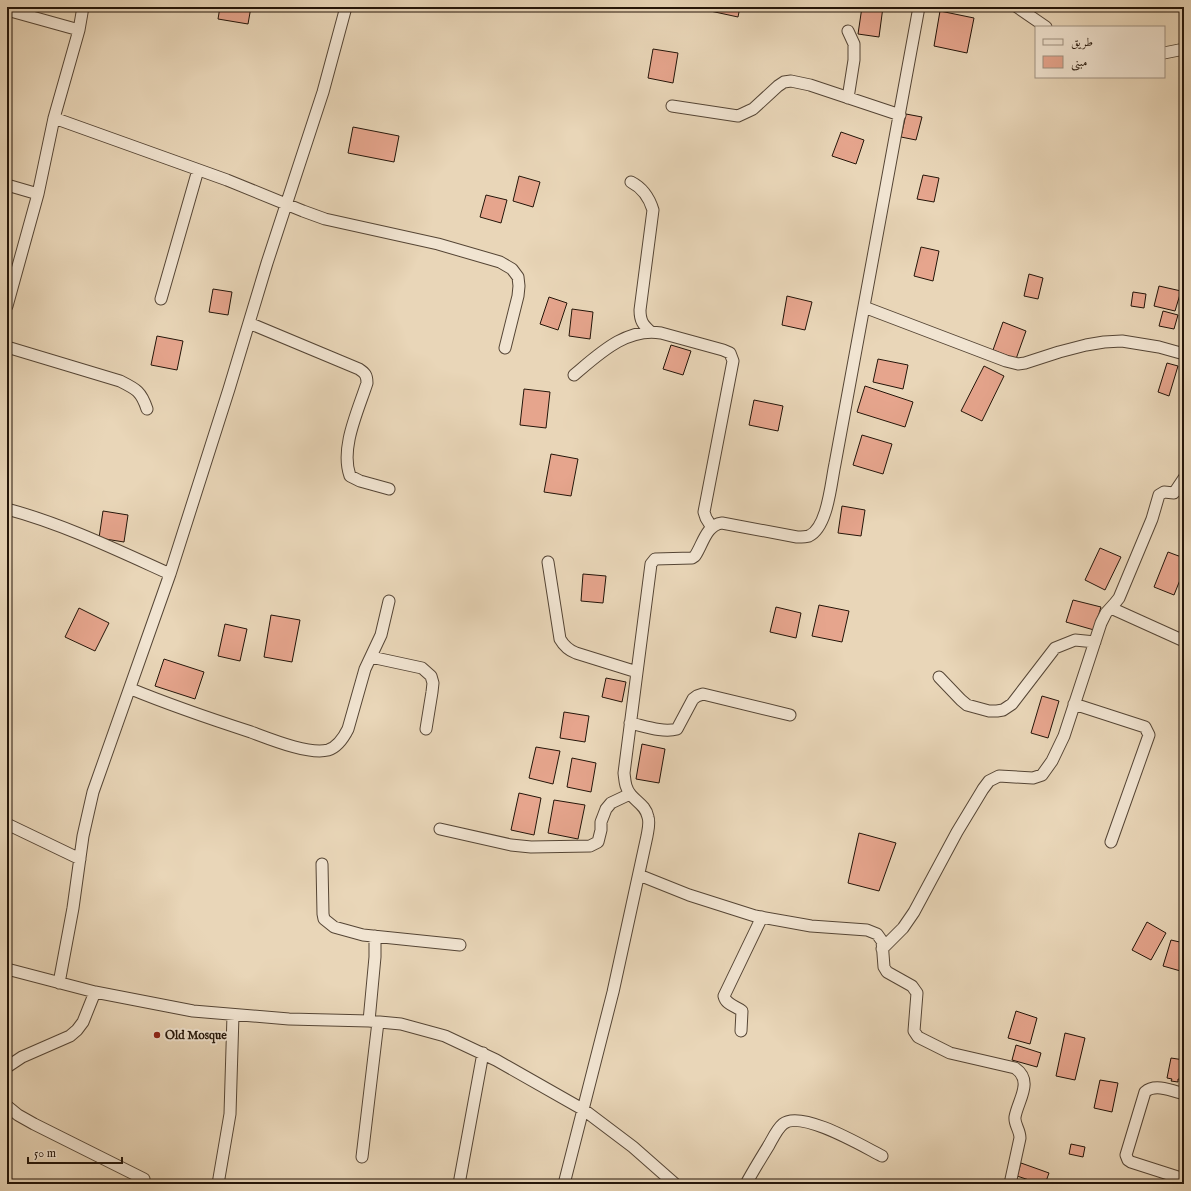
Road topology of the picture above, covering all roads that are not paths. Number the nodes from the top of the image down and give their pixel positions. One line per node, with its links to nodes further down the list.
1 (83, 7): 7 (street)
2 (346, 7): 19 (street)
3 (919, 7): 13 (street)
4 (1017, 7): 6 (street)
5 (7, 10): 7 (street)
6 (1045, 26)
7 (79, 30): 14 (street)
8 (848, 31): 11 (street)
9 (1184, 49): 10 (street)
10 (1165, 53)
11 (848, 98): 12 (street); 13 (street)
12 (672, 106)
13 (900, 115): 22 (street)
14 (54, 118): 15 (street); 18 (street)
15 (198, 170): 19 (street); 20 (street)
16 (630, 182): 24 (street)
17 (7, 186): 18 (street)
18 (38, 194): 21 (street)
19 (286, 204): 23 (street); 26 (street)
20 (161, 299)
21 (7, 306)
22 (864, 307): 27 (street); 33 (street)
23 (249, 324): 31 (street); 35 (street)
24 (651, 332): 28 (street); 33 (street)
25 (7, 347): 29 (street)
26 (505, 348)
27 (1184, 354)
28 (574, 375)
29 (147, 409)
30 (1184, 478): 37 (street)
31 (389, 490)
32 (7, 509): 35 (street)
33 (711, 526): 41 (street)
34 (548, 562): 41 (street)
35 (170, 574): 43 (street)
36 (389, 601): 40 (street)
37 (1111, 608): 38 (street); 39 (street)
38 (1184, 641)
39 (1095, 642): 42 (street); 44 (street)
40 (371, 657): 43 (street); 47 (street)
41 (637, 672): 46 (street)
42 (939, 677)
43 (130, 689): 52 (street)
44 (1074, 704): 51 (street); 58 (street)
45 (790, 716): 46 (street)
46 (630, 723): 48 (street)
47 (426, 729)
48 (630, 794): 50 (street); 54 (street)
49 (7, 824): 52 (street)
50 (440, 829)
51 (1111, 842)
52 (80, 859): 60 (street)
53 (322, 864): 56 (street)
54 (638, 875): 55 (street); 69 (street)
55 (762, 917): 58 (street); 64 (street)
56 (375, 936): 57 (street); 63 (street)
57 (460, 945)
58 (882, 949): 79 (street)
59 (7, 969): 60 (street)
60 (59, 983): 61 (street)
61 (95, 992): 62 (street); 66 (street)
62 (233, 1015): 63 (street); 74 (street)
63 (373, 1022): 65 (street); 71 (street)
64 (741, 1031)
65 (483, 1053): 69 (street); 75 (street)
66 (7, 1067)
67 (1184, 1094): 73 (street)
68 (7, 1106): 72 (street)
69 (584, 1110): 76 (street); 77 (street)
70 (882, 1156): 78 (street)
71 (362, 1157)
72 (144, 1179)
73 (1184, 1179)
74 (218, 1184)
75 (459, 1184)
76 (564, 1184)
77 (675, 1184)
78 (746, 1184)
79 (1010, 1184)

